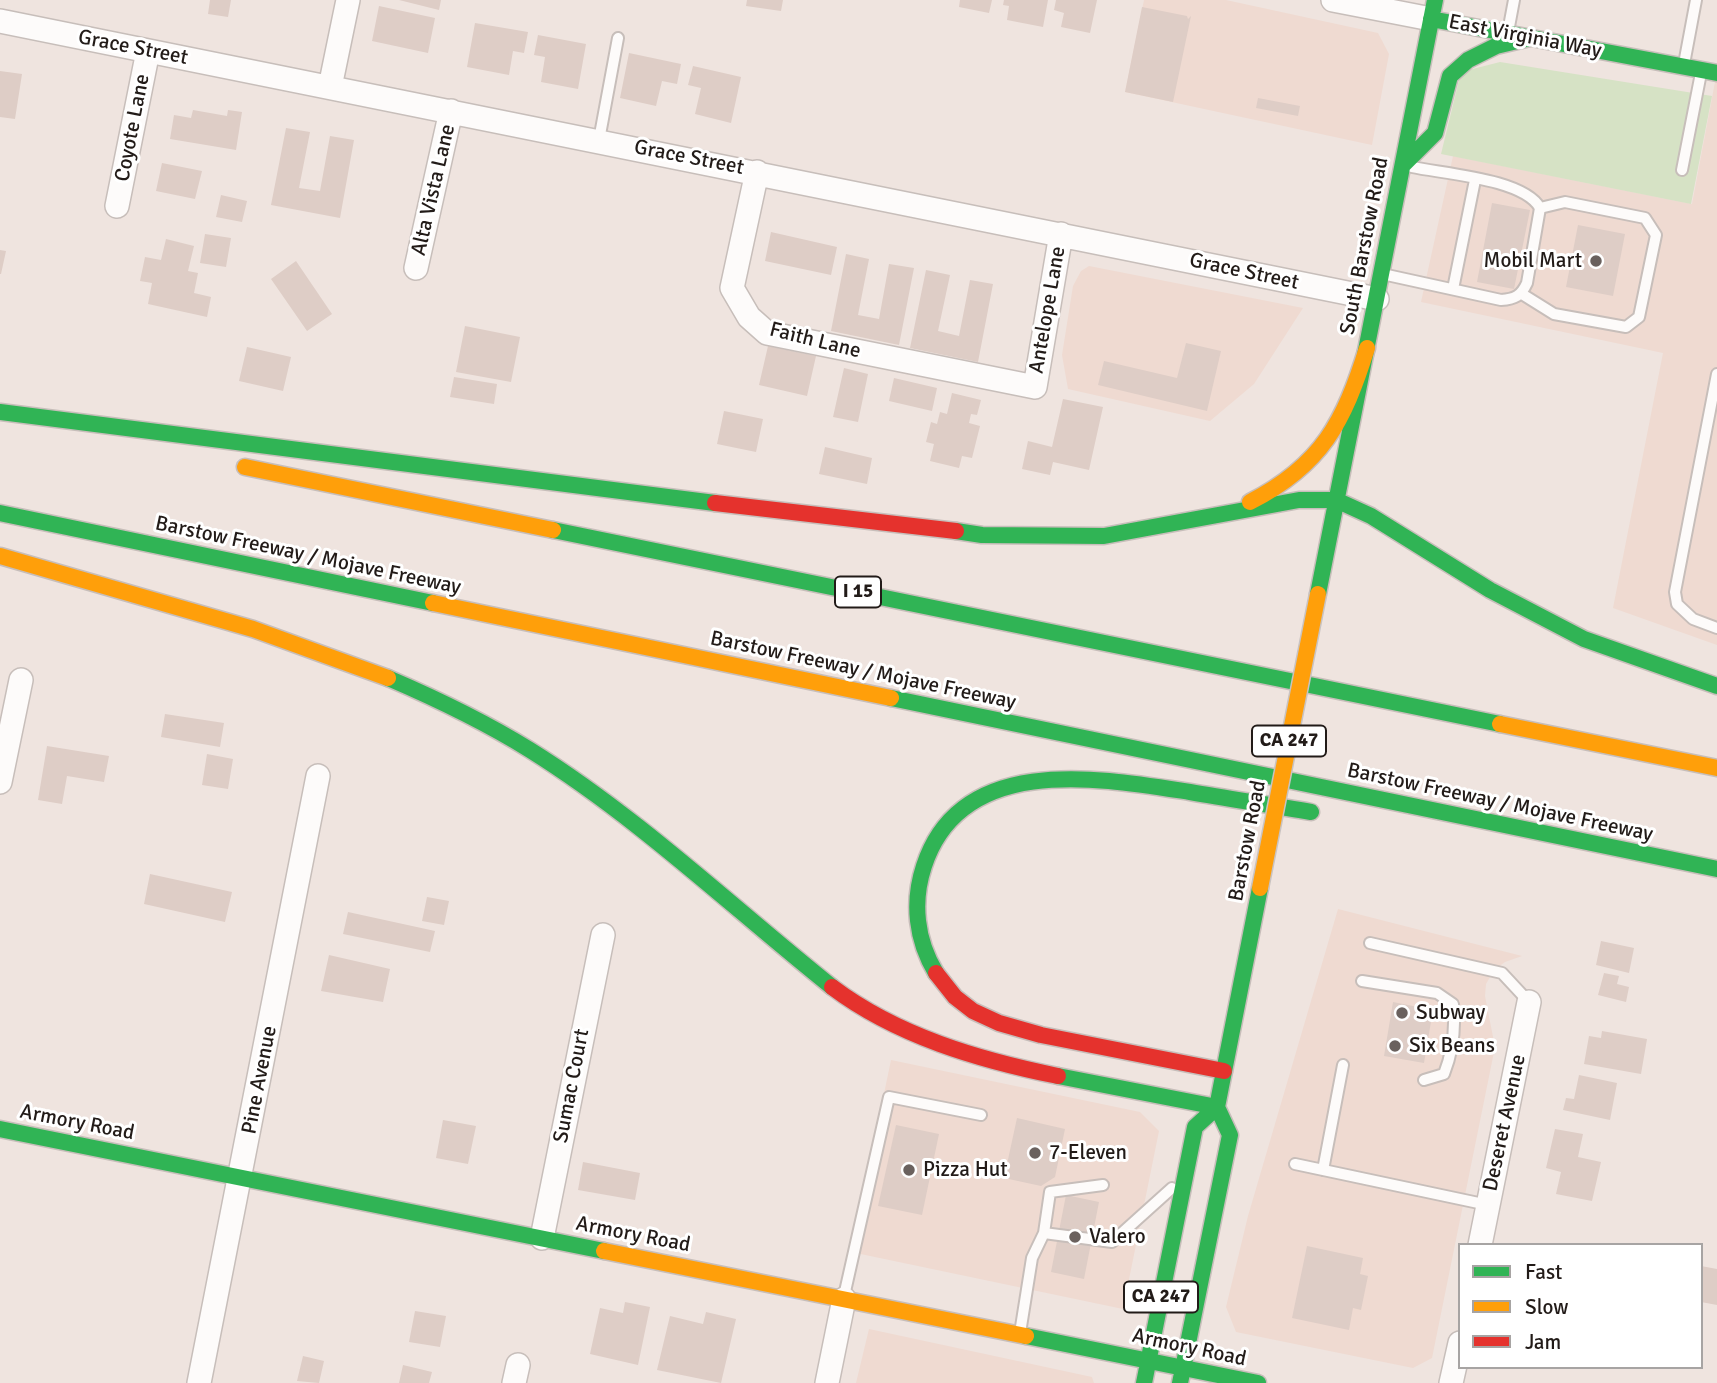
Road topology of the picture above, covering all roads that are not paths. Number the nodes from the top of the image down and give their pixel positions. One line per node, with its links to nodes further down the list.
1 (348, 0): 13 (street)
2 (1333, 0): 5 (street, East Virginia Way)
3 (1514, 0): 7 (lane)
4 (1696, 0): 11 (lane)
5 (1433, 10): 7 (main road, East Virginia Way); 16 (main road, South Barstow Road)
6 (0, 21): 10 (street, Grace Street)
7 (1508, 34): 9 (main road, East Virginia Way)
8 (618, 38): 15 (lane)
9 (1530, 38): 11 (main road, East Virginia Way); 16 (main road)
10 (148, 51): 13 (street, Grace Street); 20 (street, Coyote Lane)
11 (1683, 66): 12 (main road, East Virginia Way)
12 (1709, 71): 17 (lane)
13 (330, 88): 14 (street, Grace Street)
14 (451, 111): 15 (street, Grace Street); 23 (street, Alta Vista Lane)
15 (599, 140): 18 (street, Grace Street)
16 (1403, 165): 19 (lane); 24 (main road, South Barstow Road)
17 (1682, 170)
18 (757, 172): 22 (street, Grace Street); 30 (street, Faith Lane)
19 (1475, 180): 21 (lane); 25 (lane)
20 (117, 205)
21 (1540, 208): 26 (lane); 26 (lane)
22 (1061, 234): 27 (street, Grace Street); 30 (street, Antelope Lane)
23 (416, 268)
24 (1381, 274): 25 (lane); 27 (main road, South Barstow Road)
25 (1453, 289): 26 (lane)
26 (1522, 294)
27 (1377, 299): 28 (main road, South Barstow Road)
28 (1367, 348): 34 (main road, South Barstow Road); 36 (main road)
29 (1717, 374): 38 (lane)
30 (1035, 387)
31 (0, 415): 32 (main road); 36 (main road)
32 (150, 448)
33 (232, 464): 41 (main road, I 15)
34 (1336, 500): 36 (main road); 40 (main road); 53 (main road, Barstow Road / CA 247, bridge)
35 (0, 513): 46 (main road, Barstow Freeway / Mojave Freeway)
36 (1223, 514)
37 (0, 556): 55 (main road)
38 (1717, 628)
39 (21, 680): 43 (street)
40 (1717, 686)
41 (1717, 768)
42 (318, 776): 61 (street, Pine Avenue)
43 (0, 782)
44 (1325, 814): 53 (main road)
45 (1449, 831): 46 (main road)
46 (1626, 851): 47 (main road, Barstow Freeway / Mojave Freeway)
47 (1717, 869)
48 (603, 935): 65 (street, Sumac Court)
49 (1370, 943): 51 (lane)
50 (1362, 981): 54 (lane)
51 (1529, 1002): 63 (street, Deseret Avenue)
52 (1343, 1065): 59 (lane)
53 (1224, 1071): 55 (main road, Barstow Road / CA 247)
54 (1424, 1080)
55 (1217, 1107): 60 (main road, CA 247); 71 (main road, CA 247)
56 (981, 1115): 67 (lane)
57 (0, 1129): 61 (main road, Armory Road)
58 (1295, 1164): 59 (lane)
59 (1323, 1170): 63 (lane)
60 (1185, 1176): 64 (lane); 70 (main road, CA 247)
61 (241, 1177): 65 (main road, Armory Road); 72 (street, Pine Avenue)
62 (1103, 1185): 64 (lane)
63 (1488, 1205): 66 (street, Deseret Avenue)
64 (1044, 1233): 68 (lane)
65 (542, 1238): 67 (main road, Armory Road)
66 (1480, 1243)
67 (844, 1299): 68 (main road, Armory Road); 73 (street)
68 (1020, 1335): 70 (main road, Armory Road)
69 (1458, 1352): 76 (street)
70 (1148, 1361): 71 (main road, Armory Road); 74 (main road, CA 247)
71 (1182, 1375): 75 (main road, Armory Road)
72 (199, 1383)
73 (827, 1383)
74 (1144, 1383)
75 (1258, 1383)
76 (1451, 1383)

